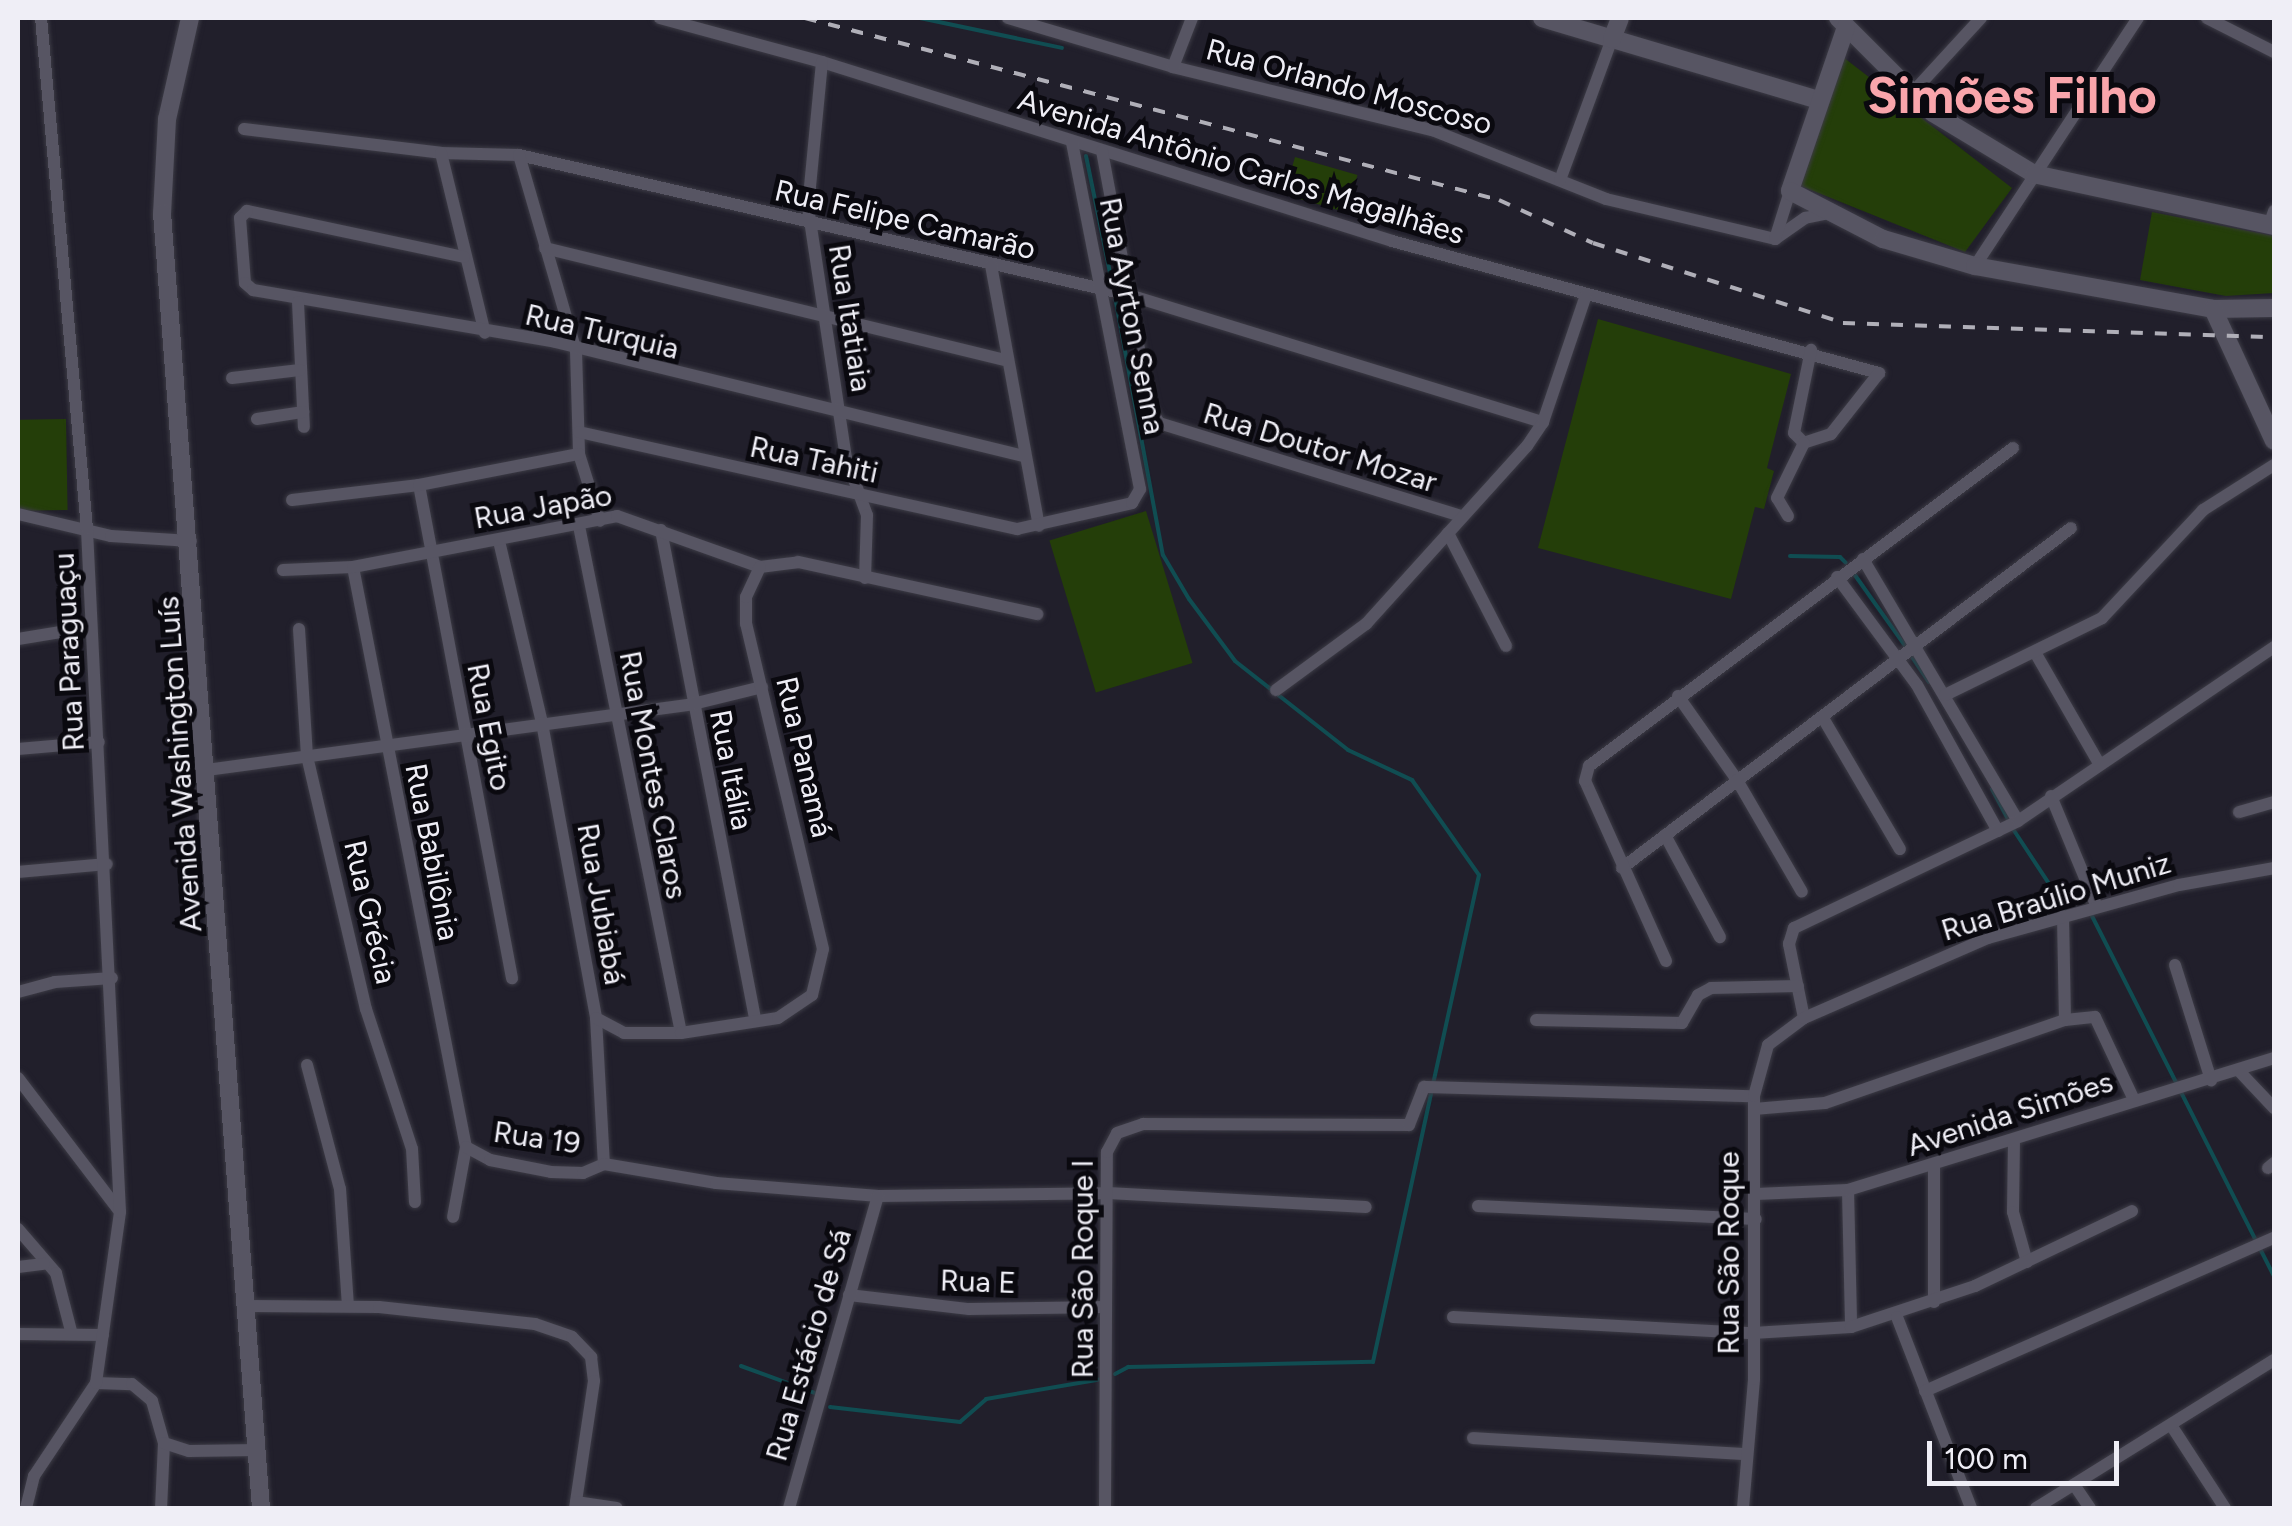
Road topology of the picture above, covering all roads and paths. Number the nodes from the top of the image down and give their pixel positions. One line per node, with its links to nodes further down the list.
1 (42, 18): 69 (street, Rua Paraguaçu)
2 (190, 18): 72 (main road, Avenida Washington Luís)
3 (660, 18): 14 (street, Avenida Antônio Carlos Magalhães)
4 (1008, 18): 15 (street, Rua Orlando Moscoso)
5 (1192, 18): 15 (street)
6 (1542, 18): 12 (main road)
7 (1620, 18): 12 (main road)
8 (1982, 18): 16 (street)
9 (2138, 18): 23 (street)
10 (2207, 18): 13 (street)
11 (1842, 22): 16 (main road); 17 (main road)
12 (1612, 38): 17 (main road); 24 (street)
13 (2274, 52)
14 (822, 62): 19 (street, Avenida Antônio Carlos Magalhães); 28 (street, Rua Itatiaia)
15 (1173, 67): 24 (street, Rua Orlando Moscoso)
16 (1912, 93): 23 (main road)
17 (1818, 100): 25 (main road)
18 (244, 129): 21 (street, Rua Felipe Camarão)
19 (1072, 142): 20 (street, Avenida Antônio Carlos Magalhães); 34 (street, Rua Ayrton Senna)
20 (1102, 151): 35 (street, Avenida Antônio Carlos Magalhães); 36 (street, Rua Ayrton Senna)
21 (441, 153): 22 (street, Rua Felipe Camarão); 31 (street)
22 (519, 155): 28 (street, Rua Felipe Camarão); 30 (street)
23 (2034, 174): 27 (main road); 33 (street)
24 (1560, 180): 29 (street, Rua Orlando Moscoso)
25 (1790, 191): 26 (main road); 29 (street)
26 (1828, 213): 29 (street); 33 (main road)
27 (2273, 221)
28 (810, 224): 32 (street, Rua Felipe Camarão); 40 (street, Rua Itatiaia)
29 (1775, 239)
30 (544, 248): 40 (street); 43 (street)
31 (464, 257): 37 (street, Rua Turquia); 41 (street)
32 (991, 265): 34 (street, Rua Felipe Camarão); 44 (street)
33 (1974, 266): 39 (main road)
34 (1102, 290): 36 (street, Rua Felipe Camarão); 61 (street, Rua Ayrton Senna)
35 (1586, 294): 42 (street, Avenida Antônio Carlos Magalhães); 49 (street)
36 (1130, 295): 49 (street, Rua Felipe Camarão); 50 (street, Rua Ayrton Senna)
37 (298, 302): 41 (street, Rua Turquia); 45 (street)
38 (2274, 308): 39 (main road)
39 (2213, 309): 52 (main road)
40 (829, 314): 44 (street); 47 (street, Rua Itatiaia)
41 (485, 333): 43 (street, Rua Turquia)
42 (1812, 350): 53 (street); 53 (street, Avenida Antônio Carlos Magalhães)
43 (576, 351): 47 (street, Rua Turquia); 51 (street)
44 (1005, 360): 56 (street)
45 (300, 370): 46 (street); 48 (street)
46 (232, 378)
47 (839, 412): 56 (street, Rua Turquia); 59 (street, Rua Itatiaia)
48 (258, 419)
49 (1543, 422): 63 (street)
50 (1165, 428): 63 (street, Rua Doutor Mozar)
51 (578, 432): 55 (street); 59 (street, Rua Tahiti)
52 (2274, 441)
53 (1804, 444): 64 (street)
54 (2013, 448): 75 (street)
55 (579, 454): 58 (street); 65 (street)
56 (1023, 456): 67 (street)
57 (2274, 465): 88 (street)
58 (419, 485): 60 (street); 74 (street, Rua Egito)
59 (863, 496): 67 (street, Rua Tahiti); 80 (street, Rua Itatiaia)
60 (292, 500)
61 (1136, 500): 67 (street, Rua Tahiti)
62 (18, 514): 69 (street)
63 (1461, 516): 71 (street)
64 (1788, 516)
65 (600, 522): 66 (street, Rua Japão); 70 (street, Rua Japão)
66 (580, 526): 73 (street, Rua Japão); 95 (street, Rua Montes Claros)
67 (1040, 526)
68 (2071, 528): 86 (street)
69 (88, 530): 72 (street); 82 (street, Rua Paraguaçu)
70 (661, 530): 77 (street, Rua Japão); 94 (street, Rua Itália)
71 (1448, 532): 85 (street); 91 (street)
72 (191, 541): 104 (main road, Avenida Washington Luís)
73 (498, 541): 74 (street, Rua Japão); 97 (street, Rua Jubiabá)
74 (431, 552): 76 (street, Rua Japão); 98 (street, Rua Egito)
75 (1863, 559): 79 (street); 86 (street)
76 (353, 567): 78 (street, Rua Japão); 100 (street, Rua Babilônia)
77 (760, 567): 80 (street, Rua Japão); 90 (street, Rua Panamá)
78 (284, 570)
79 (1838, 577): 89 (street); 92 (street)
80 (865, 578): 81 (street, Rua Japão)
81 (1038, 614)
82 (91, 626): 84 (street); 99 (street, Rua Paraguaçu)
83 (299, 630): 102 (street, Rua Grécia)
84 (18, 640)
85 (1506, 646)
86 (1919, 646): 89 (street); 93 (street)
87 (2274, 647): 103 (street)
88 (2036, 654): 93 (street); 103 (street)
89 (1900, 659): 96 (street); 110 (street)
90 (762, 687): 94 (street); 121 (street, Rua Panamá)
91 (1276, 690)
92 (1678, 696): 105 (street); 114 (street)
93 (1945, 696): 109 (street)
94 (692, 704): 95 (street); 130 (street, Rua Itália)
95 (614, 715): 97 (street); 133 (street, Rua Montes Claros)
96 (1823, 718): 105 (street); 112 (street)
97 (542, 723): 98 (street); 128 (street, Rua Jubiabá)
98 (464, 731): 100 (street); 125 (street, Rua Egito)
99 (99, 742): 101 (street); 113 (street, Rua Paraguaçu)
100 (385, 743): 102 (street); 143 (street, Rua Babilônia)
101 (18, 749)
102 (307, 756): 104 (street); 150 (street, Rua Grécia)
103 (2098, 762): 106 (street)
104 (206, 770): 164 (main road, Avenida Washington Luís)
105 (1737, 780): 111 (street); 117 (street)
106 (2051, 796): 109 (street); 118 (street)
107 (2274, 802): 108 (street)
108 (2240, 812)
109 (2018, 820): 110 (street)
110 (1998, 832): 126 (street)
111 (1665, 836): 114 (street); 120 (street)
112 (1900, 848)
113 (107, 864): 116 (street); 124 (street, Rua Paraguaçu)
114 (1622, 868): 122 (street)
115 (2274, 868): 118 (street, Rua Braúlio Muniz)
116 (18, 872)
117 (1802, 892)
118 (2098, 907): 119 (street, Rua Braúlio Muniz)
119 (2064, 916): 129 (street, Rua Braúlio Muniz); 132 (street)
120 (1720, 937)
121 (823, 962): 130 (street, Rua Jubiabá)
122 (1666, 962)
123 (2175, 966): 138 (street)
124 (112, 978): 127 (street); 154 (street, Rua Paraguaçu)
125 (512, 978)
126 (1798, 986): 129 (street); 131 (street)
127 (18, 992)
128 (596, 1018): 133 (street, Rua Jubiabá); 144 (street)
129 (1804, 1018): 140 (street, Rua São Roque)
130 (755, 1019): 133 (street, Rua Jubiabá)
131 (1536, 1020)
132 (2065, 1020): 139 (street); 140 (street)
133 (681, 1033)
134 (2274, 1058): 136 (street, Avenida Simões)
135 (307, 1064): 165 (street)
136 (2240, 1072): 138 (street, Avenida Simões); 141 (street)
137 (18, 1078): 154 (street)
138 (2211, 1080): 139 (street, Avenida Simões)
139 (2134, 1100): 142 (street, Avenida Simões)
140 (1754, 1103): 147 (street, Rua São Roque I); 148 (street, Rua São Roque)
141 (2274, 1108)
142 (2014, 1140): 145 (street, Avenida Simões); 159 (street)
143 (466, 1147): 144 (street, Rua 19); 155 (street)
144 (604, 1164): 149 (street, Rua 19)
145 (1934, 1164): 146 (street, Avenida Simões); 163 (street)
146 (1848, 1190): 148 (street, Avenida Simões); 169 (street)
147 (1108, 1192): 149 (street, Rua 19); 152 (street, Rua 19); 166 (street, Rua São Roque I)
148 (1756, 1194): 156 (street, Rua São Roque)
149 (878, 1196): 162 (street, Rua Estácio de Sá)
150 (416, 1202)
151 (1478, 1206): 156 (street)
152 (1366, 1207)
153 (2132, 1211): 159 (street)
154 (120, 1212): 173 (street, Rua Paraguaçu)
155 (453, 1217)
156 (1756, 1219): 171 (street, Rua São Roque)
157 (18, 1229): 160 (street)
158 (2265, 1243): 176 (street)
159 (2027, 1262): 163 (street)
160 (44, 1264): 161 (street); 170 (street)
161 (18, 1267)
162 (849, 1295): 166 (street, Rua E); 188 (street, Rua Estácio de Sá)
163 (1934, 1302): 168 (street)
164 (250, 1306): 165 (street); 180 (main road, Avenida Washington Luís)
165 (348, 1306): 183 (street)
166 (1106, 1307): 189 (street, Rua São Roque I)
167 (1453, 1317): 171 (street)
168 (1897, 1317): 169 (street); 176 (street)
169 (1851, 1327): 171 (street)
170 (71, 1331): 172 (street); 173 (street)
171 (1753, 1333): 181 (street, Rua São Roque)
172 (18, 1334)
173 (102, 1336): 175 (street, Rua Paraguaçu)
174 (2274, 1360): 177 (street)
175 (96, 1384): 179 (street); 184 (street)
176 (1925, 1391): 191 (street)
177 (2171, 1425): 182 (street); 194 (street)
178 (1474, 1438): 181 (street)
179 (164, 1443): 180 (street); 185 (street)
180 (258, 1450): 186 (main road, Avenida Washington Luís)
181 (1746, 1454): 190 (street, Rua São Roque)
182 (2076, 1486): 192 (street); 193 (street)
183 (575, 1505): 187 (street)
184 (26, 1508)
185 (161, 1508)
186 (261, 1508)
187 (617, 1508)
188 (789, 1508)
189 (1105, 1508)
190 (1744, 1508)
191 (1971, 1508)
192 (2036, 1508)
193 (2090, 1508)
194 (2225, 1508)

